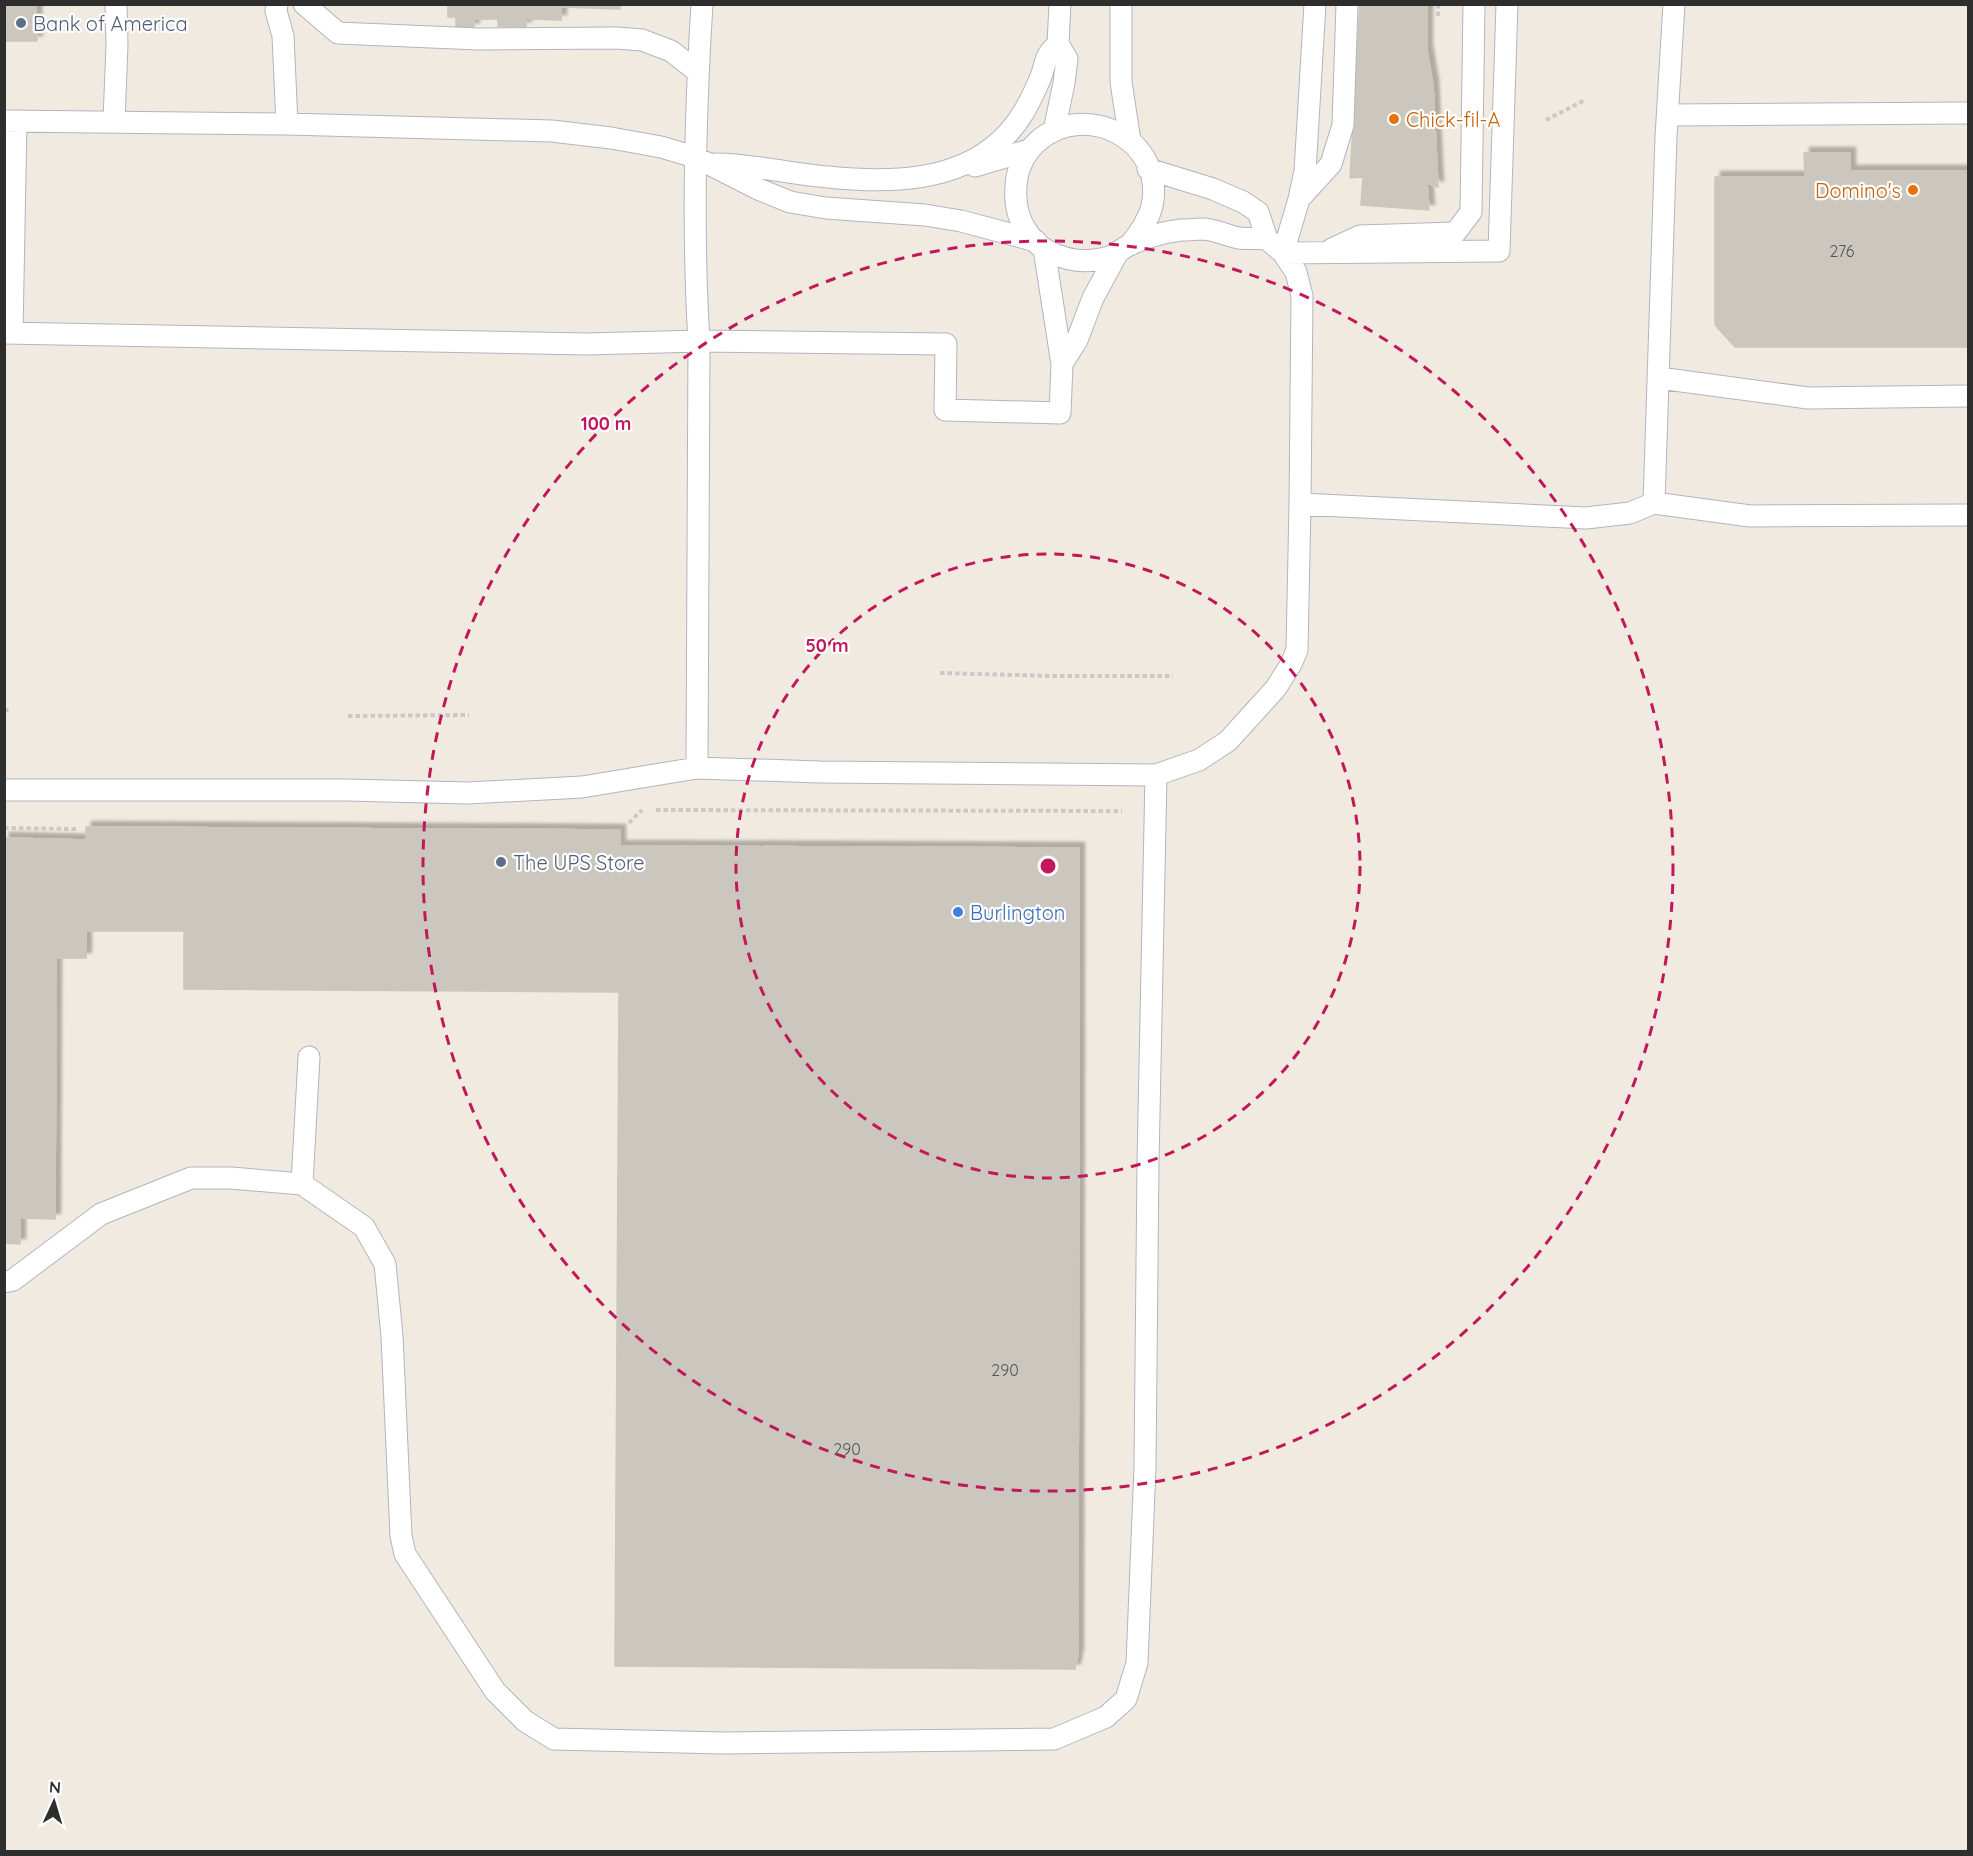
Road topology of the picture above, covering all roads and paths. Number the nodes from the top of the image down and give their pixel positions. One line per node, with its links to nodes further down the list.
1 (116, 4): 19 (lane)
2 (277, 4): 20 (lane)
3 (304, 4): 13 (lane)
4 (702, 4): 13 (lane)
5 (1060, 4): 12 (lane)
6 (1121, 4): 22 (lane)
7 (1316, 4): 27 (lane)
8 (1347, 4): 27 (lane)
9 (1474, 4): 32 (lane)
10 (1507, 4): 32 (lane)
11 (1674, 4): 16 (lane)
12 (1058, 44): 21 (lane); 26 (lane)
13 (698, 72): 24 (lane)
14 (1585, 100): 17 (path)
15 (1968, 113): 16 (lane)
16 (1668, 115): 36 (lane)
17 (1546, 120)
18 (10, 121): 19 (lane); 33 (lane)
19 (114, 121): 20 (lane)
20 (287, 124): 24 (lane)
21 (1054, 131): 22 (lane); 23 (lane)
22 (1130, 141): 25 (lane)
23 (1029, 150): 26 (lane); 29 (lane)
24 (702, 161): 26 (lane); 29 (lane); 34 (lane)
25 (1148, 169): 28 (lane); 30 (lane)
26 (952, 170)
27 (1299, 199): 31 (lane)
28 (1267, 239): 30 (lane); 31 (lane)
29 (1040, 245): 30 (lane); 35 (lane)
30 (1124, 248): 35 (lane)
31 (1283, 252): 32 (lane); 39 (lane)
32 (1326, 252)
33 (8, 333): 34 (lane)
34 (699, 341): 35 (lane); 45 (lane)
35 (1062, 364)
36 (1659, 378): 37 (lane); 38 (lane)
37 (1968, 396)
38 (1654, 502): 39 (lane); 40 (lane)
39 (1300, 504): 46 (lane)
40 (1968, 515)
41 (940, 673): 42 (path)
42 (1173, 676)
43 (469, 715): 44 (path)
44 (348, 716)
45 (697, 768): 46 (lane); 47 (lane)
46 (1156, 775): 53 (lane)
47 (4, 790)
48 (1123, 811): 49 (path)
49 (629, 823)
50 (4, 828): 51 (path)
51 (76, 829)
52 (309, 1057): 53 (lane)
53 (303, 1184): 54 (lane)
54 (4, 1282)

